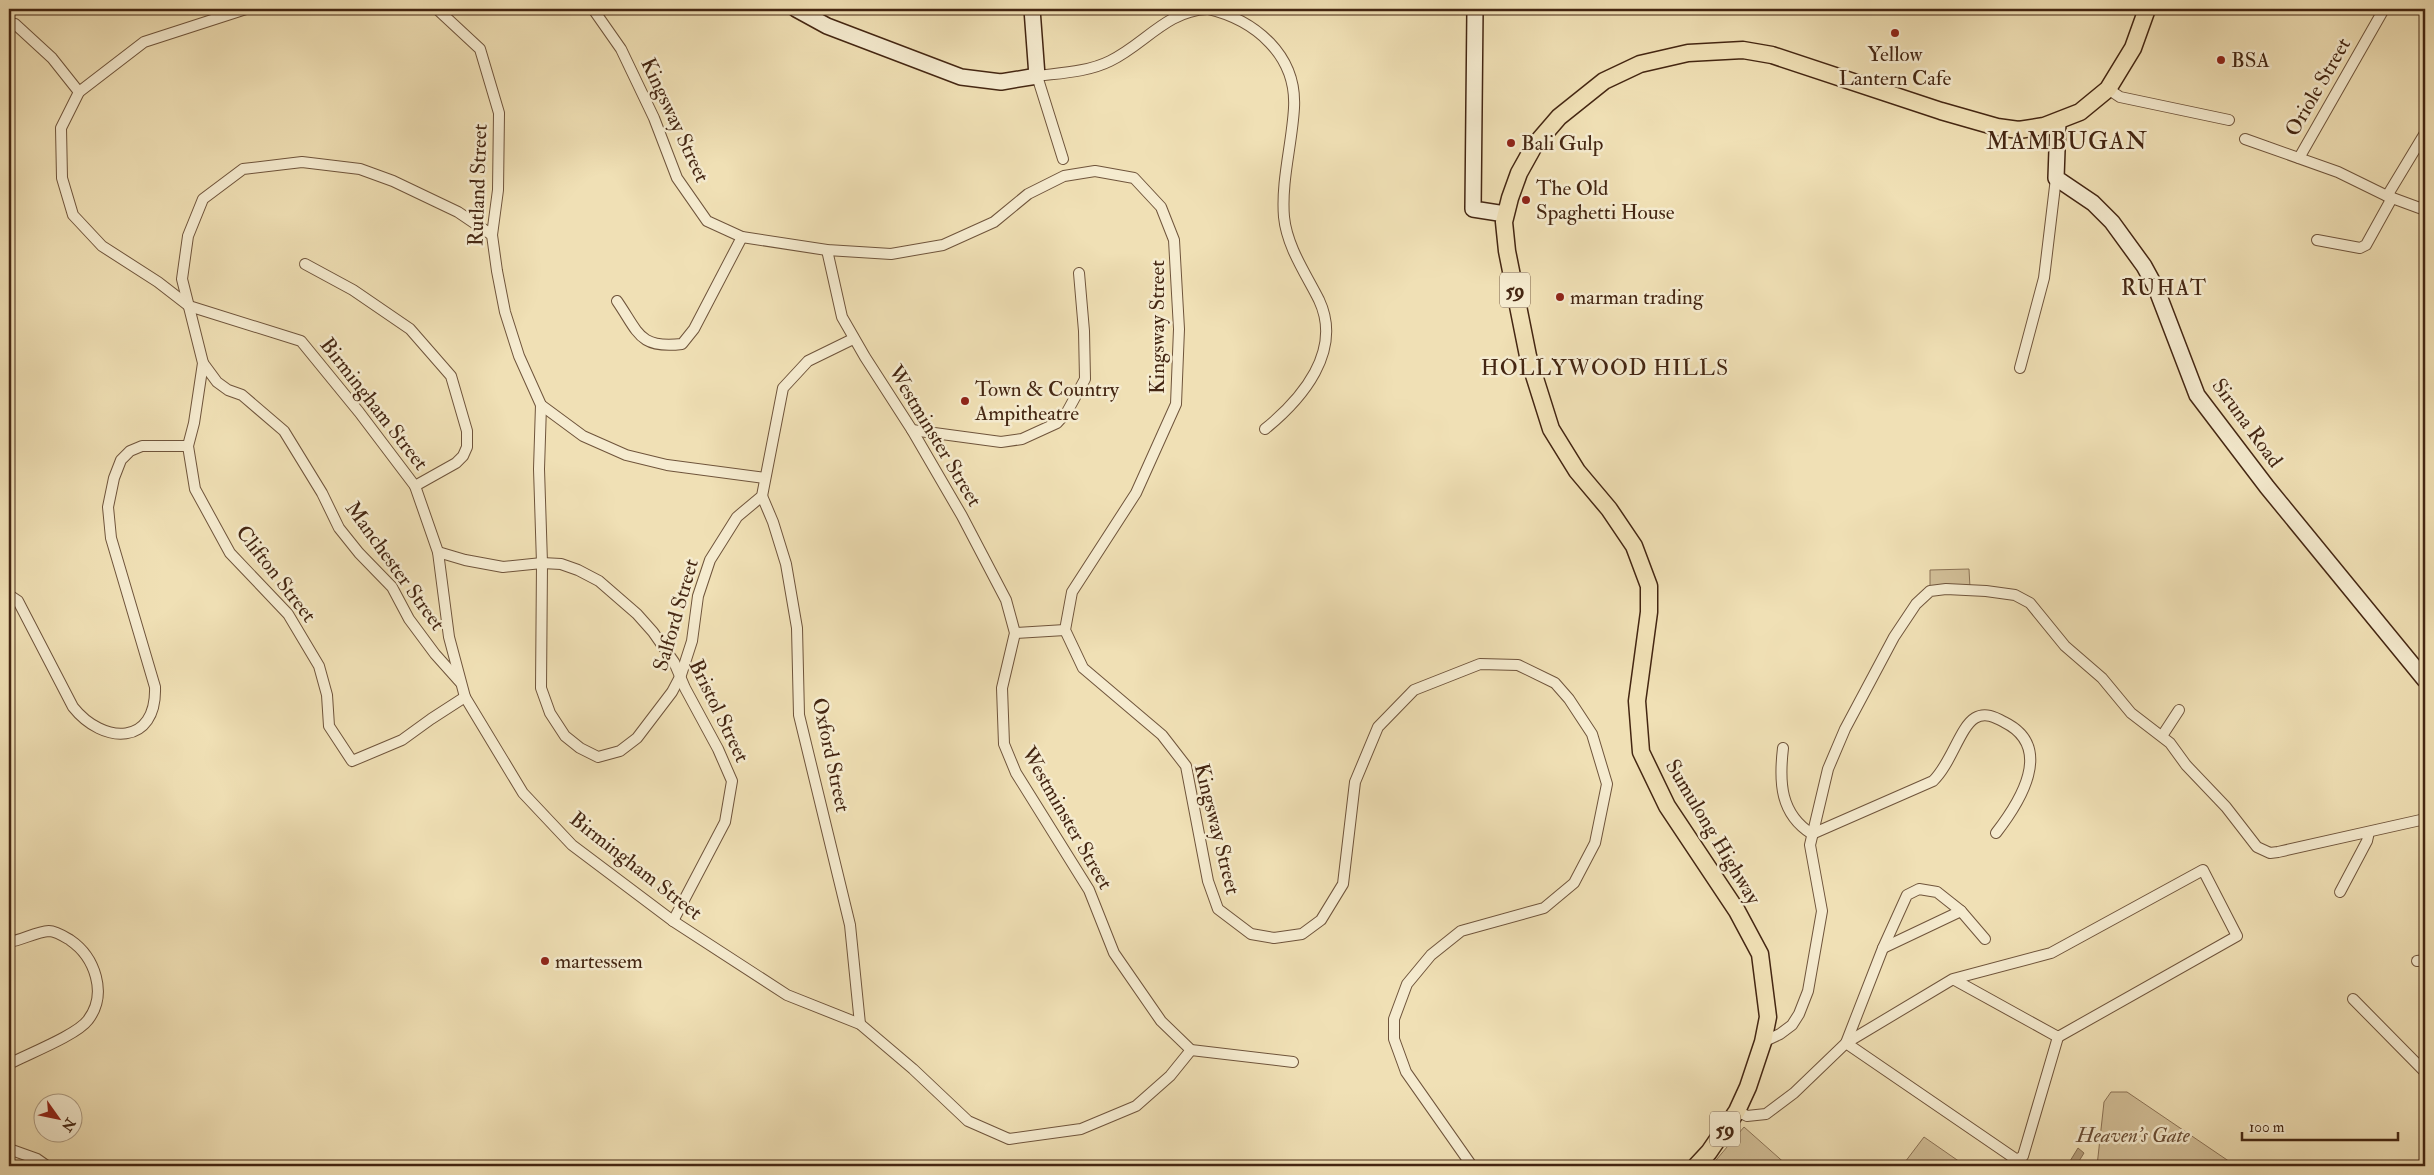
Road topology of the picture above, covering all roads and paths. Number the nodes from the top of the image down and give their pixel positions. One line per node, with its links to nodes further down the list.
1 (246, 9): 13 (street)
2 (437, 9): 24 (street, Rutland Street)
3 (593, 9): 25 (street, Kingsway Street)
4 (796, 9): 11 (street)
5 (1032, 9): 11 (street)
6 (1208, 9): 11 (street); 36 (street)
7 (1475, 9): 23 (street)
8 (2147, 9): 12 (main road, Sumulong Highway / 59)
9 (2384, 9): 18 (street, Oriole Street)
10 (9, 23): 13 (street)
11 (1037, 76): 19 (street)
12 (2108, 89): 14 (street); 15 (main road, Sumulong Highway / 59)
13 (79, 92): 31 (street)
14 (2229, 120)
15 (2058, 121): 20 (street); 23 (main road, Sumulong Highway / 59)
16 (2425, 132): 21 (street)
17 (2245, 139): 18 (street)
18 (2299, 158): 21 (street)
19 (1062, 159)
20 (2056, 178): 34 (street); 48 (street, Siruna Road)
21 (2389, 197): 22 (street); 26 (street)
22 (2425, 210)
23 (1505, 214): 68 (main road, Sumulong Highway / 59)
24 (492, 235): 31 (street, Clifton Street); 35 (street, Rutland Street)
25 (742, 238): 27 (street, Kingsway Street); 30 (street)
26 (2317, 240)
27 (827, 250): 32 (street, Westminster Street); 45 (street, Kingsway Street)
28 (305, 264): 40 (street)
29 (1079, 273): 37 (street)
30 (617, 301)
31 (189, 306): 33 (street, Clifton Street); 40 (street, Birmingham Street)
32 (853, 339): 37 (street, Westminster Street); 39 (street)
33 (203, 363): 38 (street, Clifton Street); 49 (street, Manchester Street)
34 (2020, 368)
35 (541, 405): 39 (street, Rutland Street); 43 (street, Salford Street)
36 (1265, 429)
37 (912, 430): 46 (street, Westminster Street)
38 (188, 446): 44 (street); 50 (street, Clifton Street)
39 (765, 478): 41 (street)
40 (415, 486): 42 (street, Birmingham Street)
41 (762, 496): 47 (street, Salford Street); 66 (street, Oxford Street)
42 (438, 552): 43 (street, Bristol Street); 49 (street, Birmingham Street)
43 (542, 563): 47 (street, Bristol Street); 47 (street, Salford Street)
44 (9, 595)
45 (1065, 630): 46 (street); 77 (street, Kingsway Street)
46 (1015, 633): 70 (street, Westminster Street)
47 (681, 675): 60 (street, Bristol Street)
48 (2425, 680)
49 (461, 683): 50 (street, Birmingham Street)
50 (465, 698): 60 (street, Birmingham Street)
51 (2179, 710): 52 (street)
52 (2162, 736): 55 (street); 57 (street)
53 (1783, 748): 57 (street)
54 (2425, 819): 55 (street)
55 (2369, 832): 58 (street)
56 (1996, 833): 57 (street)
57 (1812, 834): 68 (street)
58 (2340, 892)
59 (1961, 911): 61 (street); 63 (street); 63 (street)
60 (673, 921): 66 (street, Birmingham Street)
61 (1985, 939)
62 (9, 942): 72 (street)
63 (1883, 948): 69 (street)
64 (1953, 979): 67 (street); 67 (street); 69 (street)
65 (2353, 999): 73 (street)
66 (860, 1024): 70 (street, Birmingham Street)
67 (2058, 1036): 69 (street)
68 (1763, 1042): 74 (main road, Sumulong Highway / 59)
69 (1846, 1043): 74 (street)
70 (1191, 1050): 71 (street)
71 (1293, 1062)
72 (9, 1064)
73 (2425, 1072)
74 (1737, 1111): 78 (main road, Sumulong Highway / 59)
75 (9, 1150): 76 (street)
76 (47, 1166)
77 (1472, 1166)
78 (1696, 1166)

